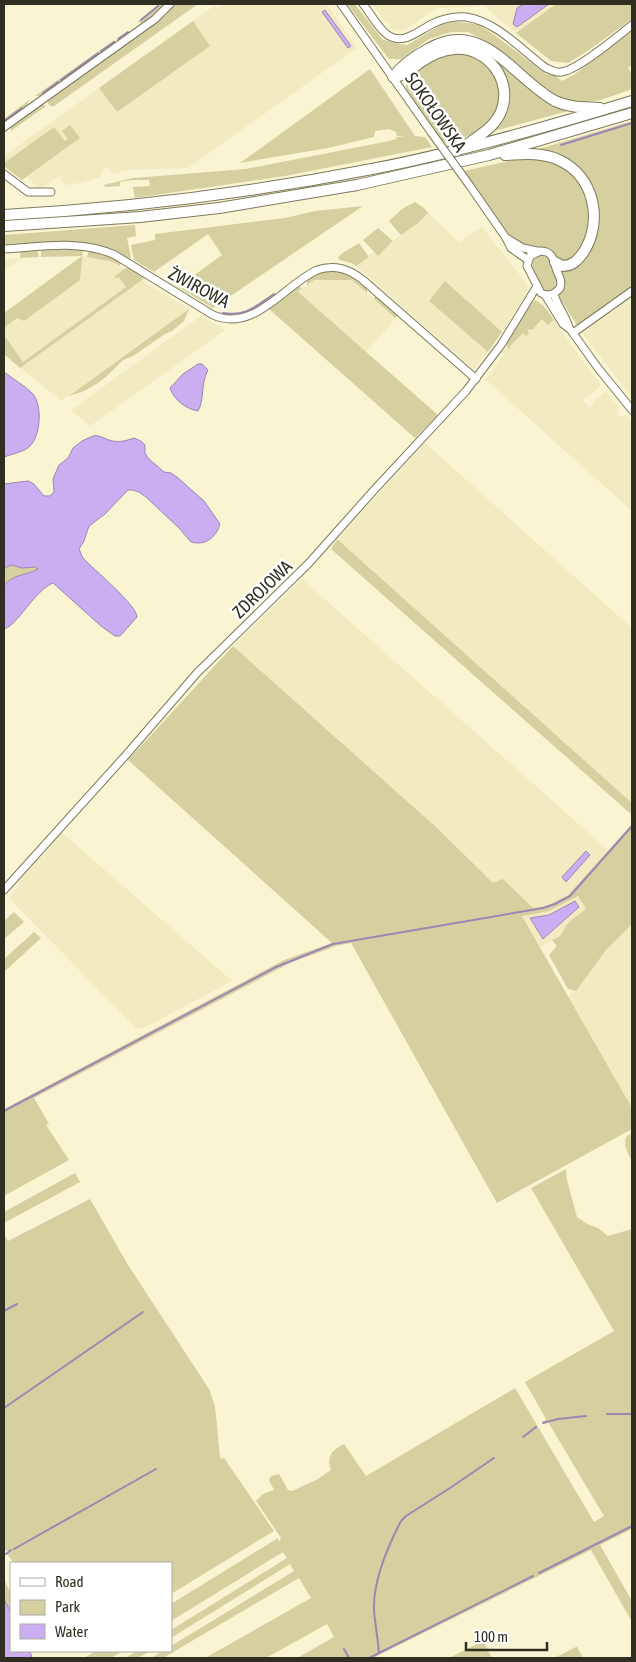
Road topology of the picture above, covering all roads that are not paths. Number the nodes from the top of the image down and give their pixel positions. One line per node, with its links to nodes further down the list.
1 (170, 4): 9 (street)
2 (341, 4): 5 (street, SOKOŁOWSKA)
3 (363, 4): 4 (street)
4 (632, 25)
5 (393, 77): 7 (highway); 10 (highway); 16 (street, SOKOŁOWSKA, bridge)
6 (632, 101): 7 (highway)
7 (608, 108): 10 (highway)
8 (632, 113): 11 (highway)
9 (4, 127)
10 (458, 150): 14 (highway)
11 (489, 155): 15 (highway); 20 (highway)
12 (4, 174): 13 (street)
13 (51, 192)
14 (4, 215)
15 (4, 226)
16 (506, 238): 18 (street, SOKOŁOWSKA); 19 (street, SOKOŁOWSKA)
17 (4, 250): 27 (street, ŻWIROWA)
18 (537, 251): 19 (street); 20 (street)
19 (528, 260): 21 (street)
20 (555, 262): 24 (street)
21 (537, 286): 23 (street); 25 (street, ZDROJOWA)
22 (632, 291): 26 (street)
23 (545, 294): 24 (street); 25 (street); 26 (street)
24 (554, 294): 26 (street)
25 (530, 300): 27 (street, ZDROJOWA)
26 (571, 331): 28 (street)
27 (476, 379): 29 (street, ZDROJOWA)
28 (632, 410)
29 (4, 890)

